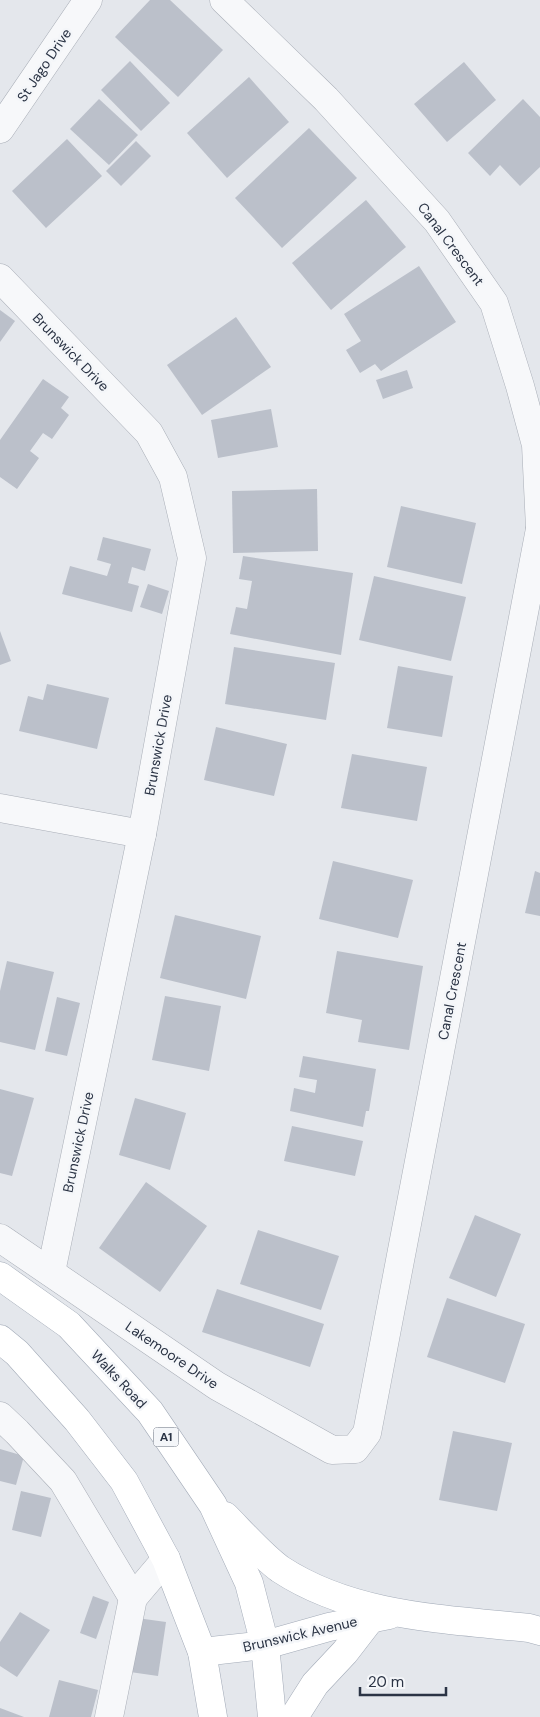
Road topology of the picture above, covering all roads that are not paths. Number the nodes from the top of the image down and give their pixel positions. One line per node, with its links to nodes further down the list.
1 (88, 0): 3 (street, St Jago Drive)
2 (224, 0): 5 (street, Canal Crescent)
3 (0, 129)
4 (0, 278): 7 (street, Brunswick Drive)
5 (540, 528): 13 (street, Canal Crescent)
6 (0, 808): 7 (street)
7 (142, 834): 9 (street, Brunswick Drive)
8 (0, 1238): 9 (street, Lakemoore Drive)
9 (51, 1272): 13 (street, Lakemoore Drive)
10 (0, 1276): 14 (main road, Walks Road / A1)
11 (0, 1339): 15 (main road)
12 (0, 1416): 16 (street)
13 (354, 1449)
14 (213, 1505): 17 (main road, Brunswick Avenue); 19 (main road, Walks Road / A1)
15 (166, 1559): 16 (street); 20 (main road)
16 (133, 1598): 21 (street)
17 (385, 1616): 18 (main road, Brunswick Avenue); 19 (main road, Brunswick Avenue); 24 (main road)
18 (535, 1629)
19 (265, 1645): 20 (main road, Brunswick Avenue); 23 (main road, A1)
20 (202, 1652): 22 (main road)
21 (109, 1717)
22 (214, 1717)
23 (272, 1717)
24 (294, 1717)

